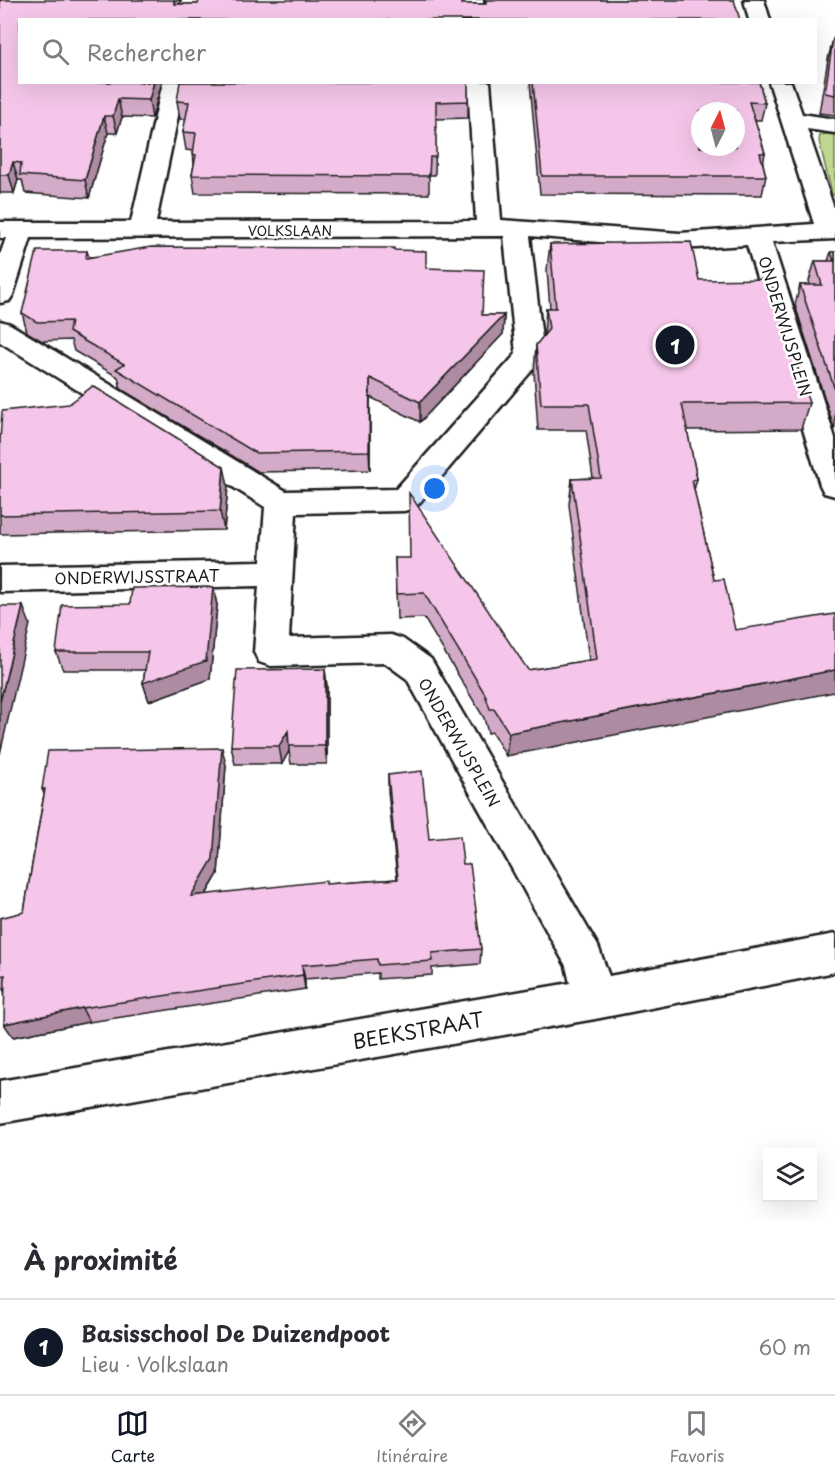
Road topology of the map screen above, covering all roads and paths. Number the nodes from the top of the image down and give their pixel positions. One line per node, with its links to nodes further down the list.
1 (192, 0): 4 (street)
2 (473, 0): 5 (street)
3 (754, 0): 6 (street)
4 (188, 18)
5 (474, 18)
6 (759, 18)
7 (174, 84): 12 (street)
8 (479, 84): 13 (street)
9 (781, 84): 10 (street)
10 (792, 120): 11 (street); 16 (street)
11 (835, 126)
12 (142, 229): 13 (street, VOLKSLAAN); 14 (street, VOLKSLAAN)
13 (503, 229): 15 (street, VOLKSLAAN); 22 (street)
14 (10, 230): 19 (street)
15 (579, 231): 17 (street, VOLKSLAAN); 18 (street, VOLKSLAAN)
16 (832, 231): 17 (street, VOLKSLAAN)
17 (788, 232): 18 (street, VOLKSLAAN)
18 (757, 236): 21 (street, ONDERWIJSPLEIN)
19 (0, 295)
20 (0, 330): 22 (street)
21 (835, 485)
22 (281, 502): 23 (street, ONDERWIJSPLEIN)
23 (274, 573): 24 (street, ONDERWIJSSTRAAT); 26 (street, ONDERWIJSPLEIN)
24 (0, 579)
25 (835, 953): 26 (street, BEEKSTRAAT)
26 (594, 999): 27 (street, BEEKSTRAAT)
27 (0, 1102)

